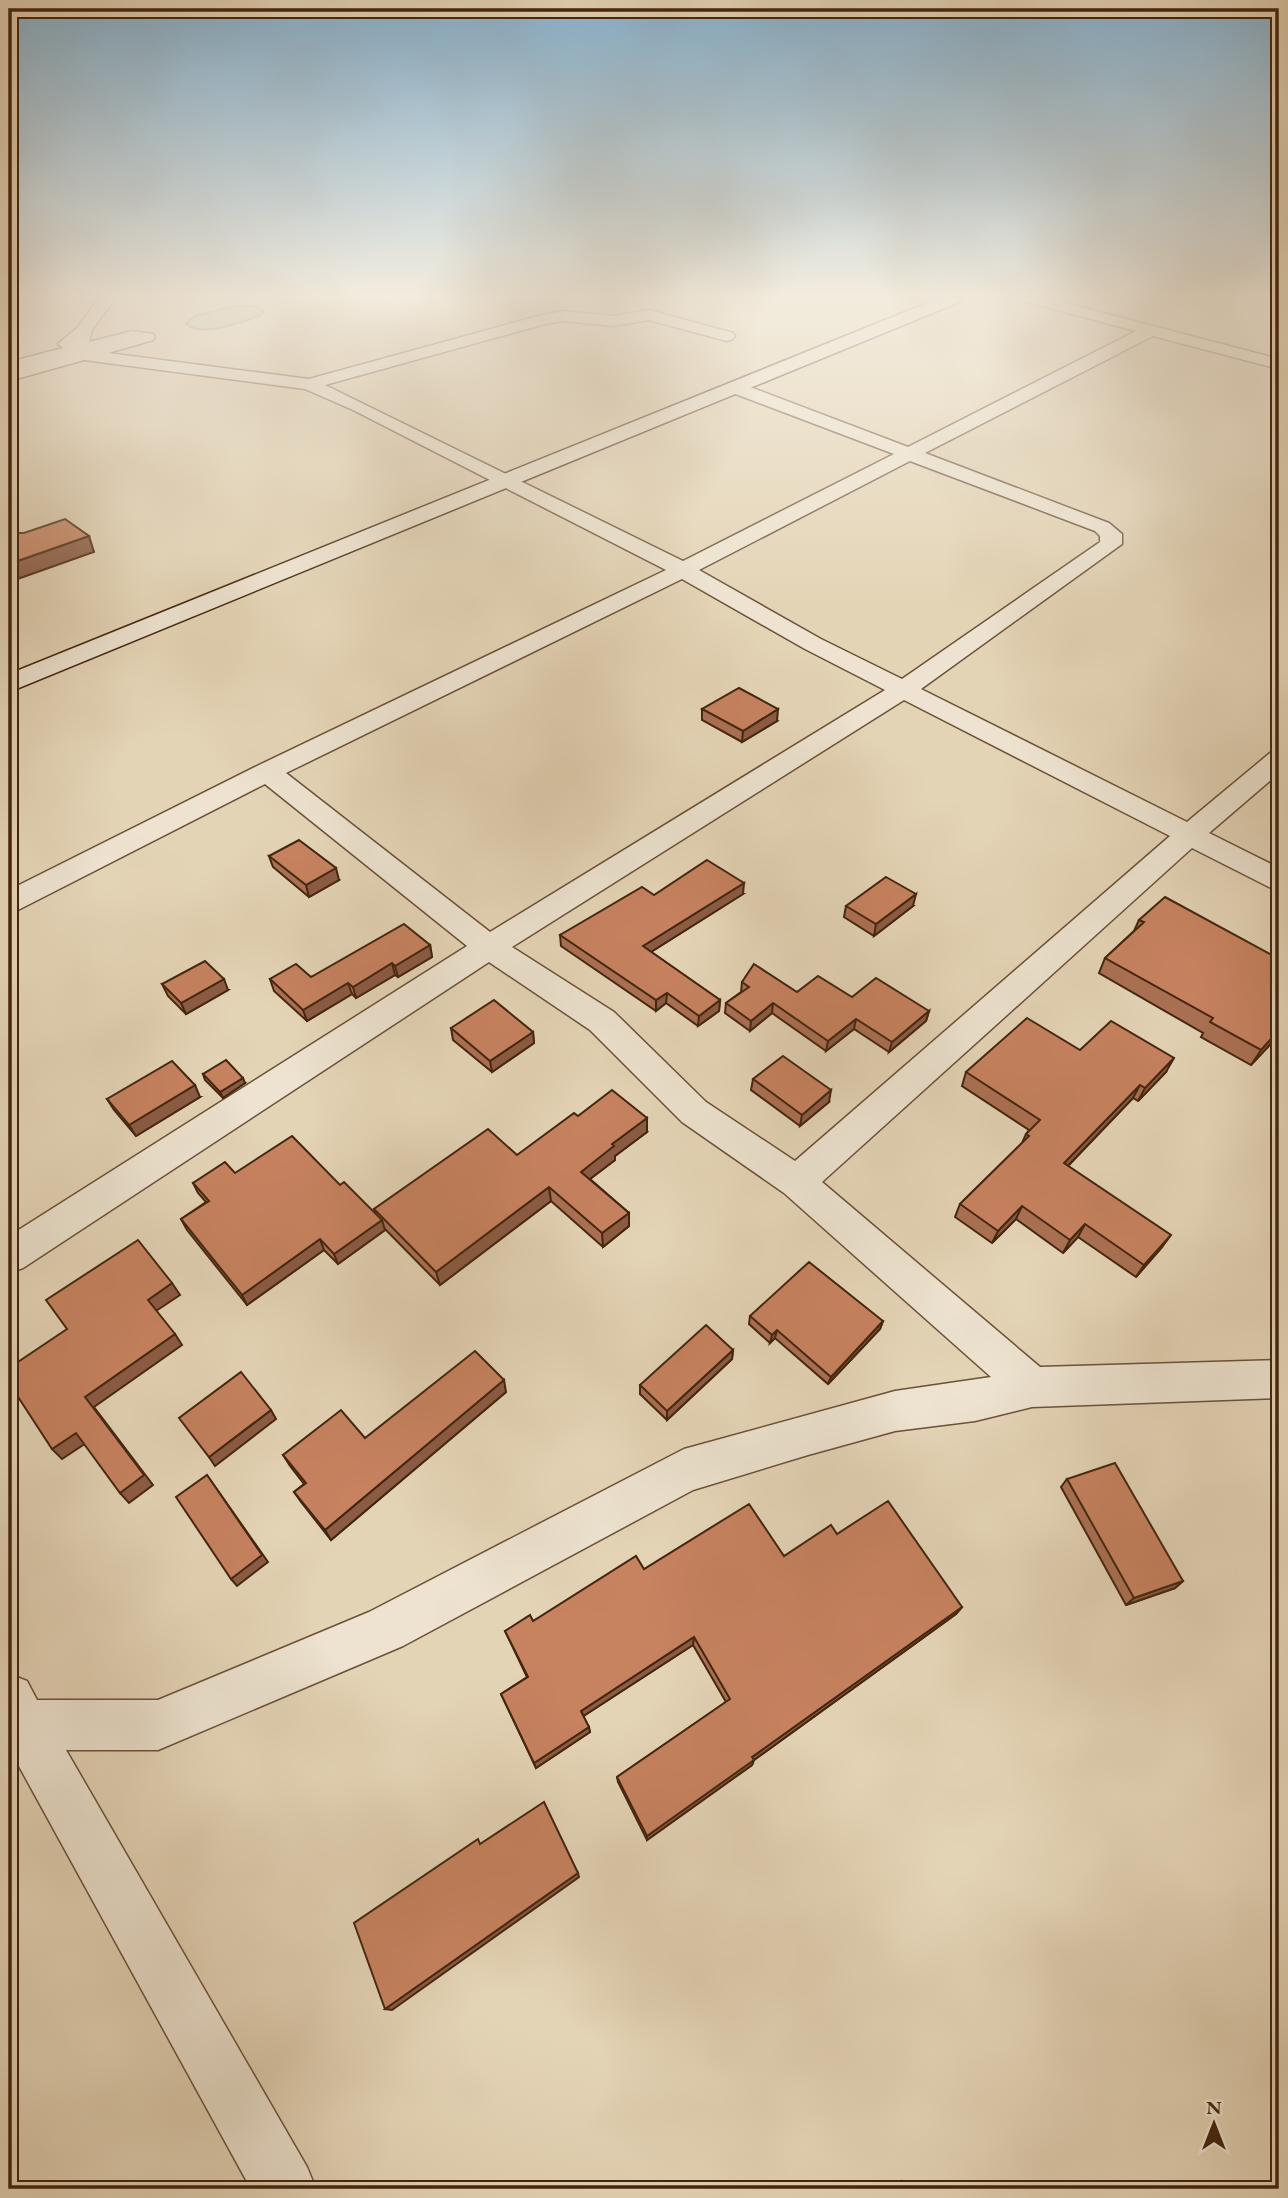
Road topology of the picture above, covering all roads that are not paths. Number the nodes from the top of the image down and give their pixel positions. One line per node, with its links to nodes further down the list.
1 (344, 400): 6 (street)
2 (708, 400): 6 (street)
3 (767, 400): 5 (street)
4 (1015, 400): 5 (street)
5 (911, 453): 7 (street); 9 (street)
6 (506, 482): 7 (street); 8 (street)
7 (683, 570): 9 (street); 11 (street)
8 (9, 684)
9 (903, 691): 12 (street); 15 (street)
10 (1279, 759): 12 (street)
11 (267, 772): 14 (street); 15 (street)
12 (1189, 835): 13 (street); 16 (street)
13 (1279, 880)
14 (9, 902)
15 (489, 947): 16 (street); 17 (street)
16 (797, 1182): 19 (street)
17 (9, 1256)
18 (1279, 1379): 19 (street)
19 (1032, 1387): 20 (street)
20 (17, 1712): 21 (street)
21 (285, 2189)

